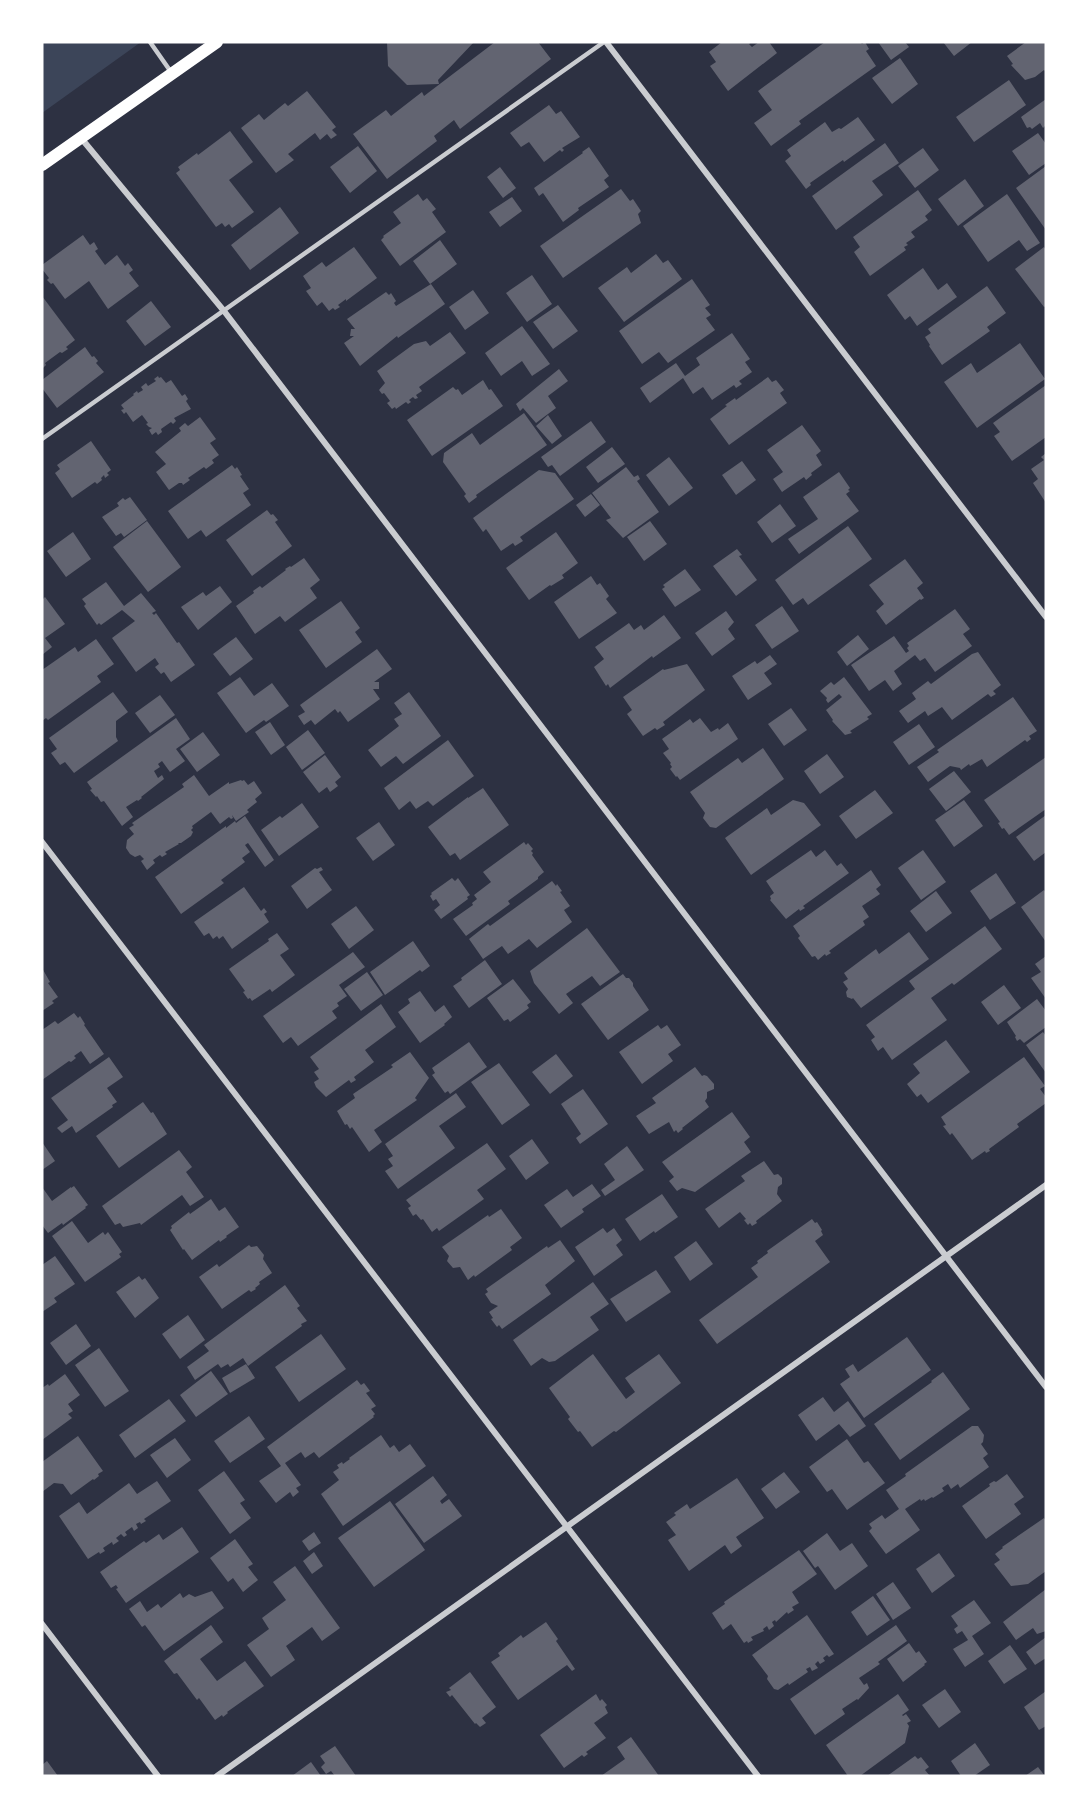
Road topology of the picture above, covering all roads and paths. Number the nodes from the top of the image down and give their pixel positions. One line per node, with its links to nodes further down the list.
1 (150, 42): 4 (lane)
2 (217, 42): 4 (main road)
3 (605, 42): 7 (lane); 9 (street)
4 (173, 73): 5 (main road)
5 (81, 138): 6 (main road); 7 (street)
6 (42, 165)
7 (224, 311): 8 (lane); 12 (street)
8 (42, 439)
9 (1046, 617)
10 (42, 842): 14 (street)
11 (1046, 1185): 12 (street)
12 (946, 1256): 13 (street); 14 (street)
13 (1046, 1387)
14 (566, 1527): 17 (street); 18 (street)
15 (42, 1624): 16 (street)
16 (158, 1776)
17 (217, 1776)
18 (758, 1776)

